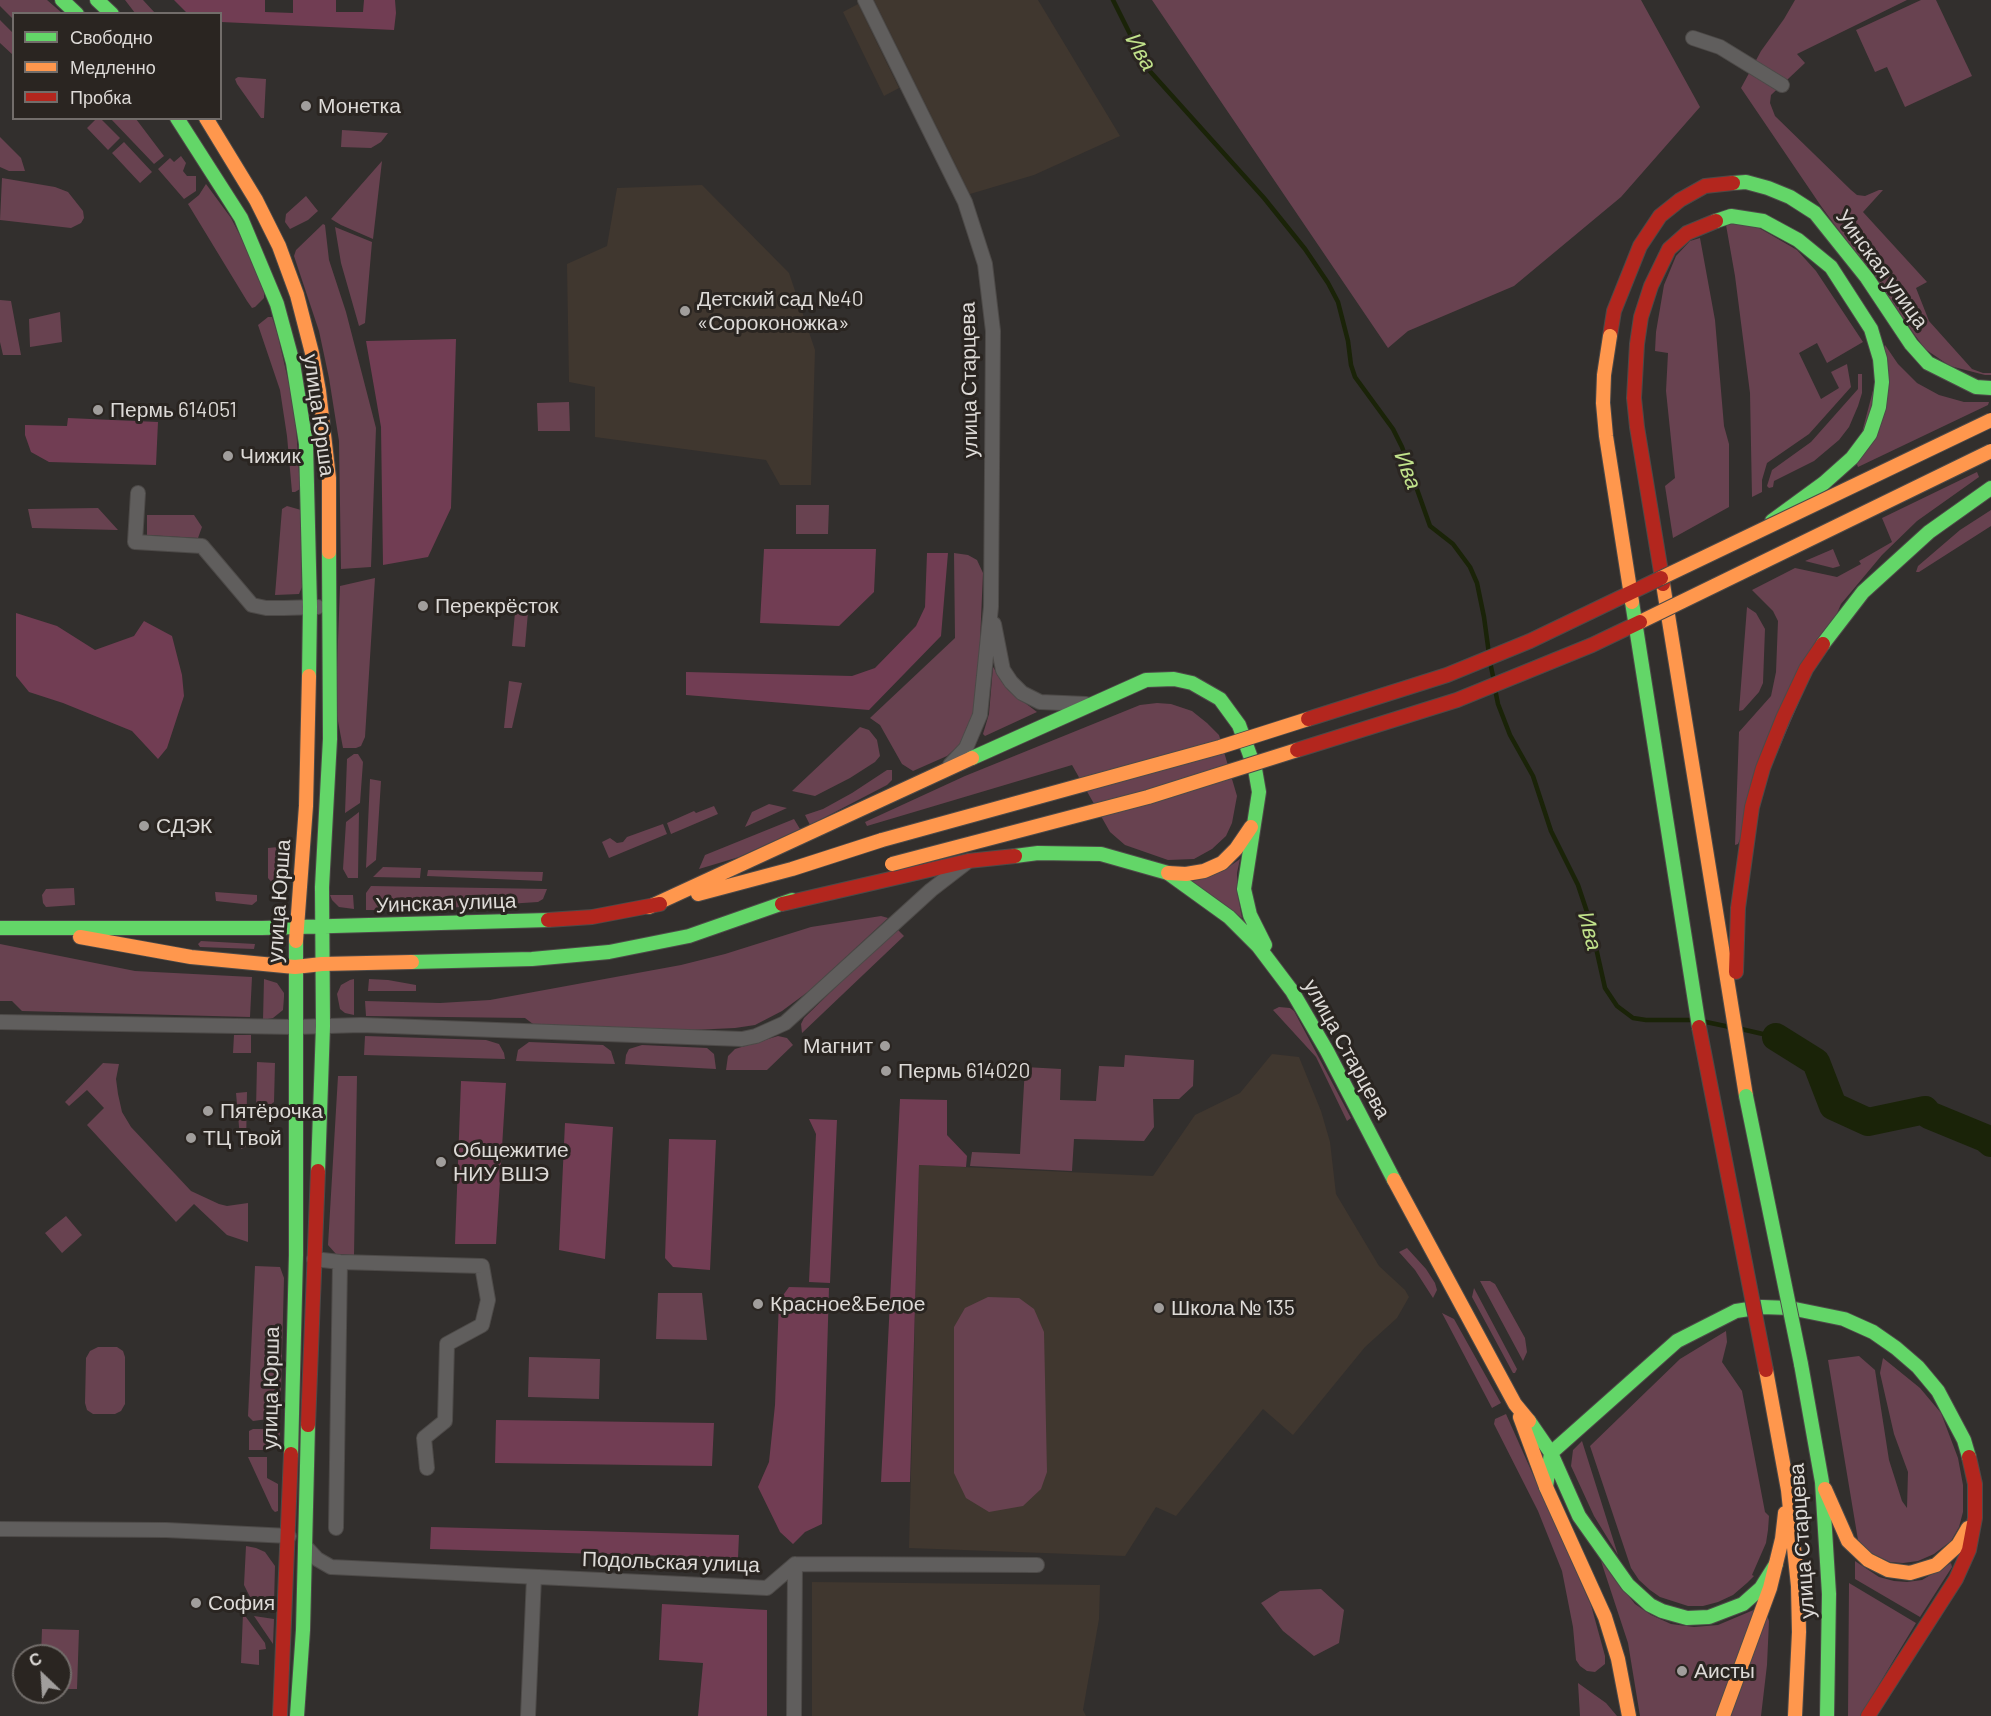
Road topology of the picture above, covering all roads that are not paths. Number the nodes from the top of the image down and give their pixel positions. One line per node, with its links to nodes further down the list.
1 (62, 0): 4 (main road)
2 (97, 0): 5 (main road)
3 (865, 0): 18 (street, улица Старцева)
4 (75, 12)
5 (110, 12)
6 (1693, 38): 7 (street)
7 (1782, 85)
8 (178, 120): 17 (main road, улица Юрша)
9 (207, 120): 16 (main road, улица Юрша)
10 (1991, 388): 40 (main road, Уинская улица, bridge)
11 (1991, 420): 15 (main road, bridge)
12 (1991, 451): 24 (main road, bridge)
13 (1991, 488): 36 (main road)
14 (138, 494): 17 (street)
15 (1752, 535): 25 (main road, Уинская улица, bridge); 36 (main road, Уинская улица, bridge)
16 (330, 606): 17 (street); 27 (main road, улица Юрша)
17 (310, 607): 26 (main road, улица Юрша)
18 (991, 607): 19 (street); 20 (street)
19 (1089, 704): 20 (main road); 21 (main road)
20 (945, 770): 25 (main road)
21 (1255, 821): 23 (main road); 32 (main road)
22 (968, 861): 23 (main road, улица Старцева); 24 (main road, улица Старцева); 34 (street)
23 (1167, 873): 32 (main road, улица Старцева)
24 (782, 904): 30 (main road)
25 (649, 907): 27 (main road, Уинская улица)
26 (296, 927): 27 (main road, Уинская улица); 29 (main road, Уинская улица); 31 (main road, улица Юрша)
27 (322, 927): 30 (main road, улица Юрша)
28 (0, 928): 29 (main road, Уинская улица)
29 (34, 929): 31 (main road)
30 (322, 964): 31 (main road); 34 (main road, улица Юрша)
31 (295, 967): 35 (main road, улица Юрша)
32 (1292, 991): 41 (main road, улица Старцева)
33 (0, 1022): 35 (street)
34 (323, 1026): 35 (street); 38 (main road, улица Юрша)
35 (296, 1027): 37 (main road, улица Юрша)
36 (1736, 1029): 44 (main road, улица Старцева, bridge)
37 (296, 1255): 38 (main road); 50 (main road, улица Юрша)
38 (314, 1259): 39 (street); 51 (main road, улица Юрша)
39 (340, 1262): 43 (street); 48 (street)
40 (1766, 1370): 46 (main road, улица Старцева)
41 (1515, 1404): 42 (main road, улица Старцева); 45 (main road)
42 (1551, 1453): 45 (main road); 47 (main road); 53 (main road, улица Старцева)
43 (427, 1468)
44 (1822, 1482): 47 (main road); 63 (main road, улица Старцева)
45 (1545, 1487): 60 (main road)
46 (1788, 1490): 53 (main road); 62 (main road, улица Старцева)
47 (1976, 1500): 64 (main road)
48 (336, 1528)
49 (0, 1529): 50 (street)
50 (289, 1536): 51 (main road); 56 (main road, улица Юрша)
51 (305, 1546): 55 (street, Подольская улица); 57 (main road, улица Юрша)
52 (795, 1564): 54 (street); 55 (street, Подольская улица); 59 (street)
53 (1776, 1564): 61 (main road)
54 (1037, 1565)
55 (534, 1577): 58 (street)
56 (280, 1716)
57 (297, 1716)
58 (528, 1716)
59 (794, 1716)
60 (1629, 1716)
61 (1723, 1716)
62 (1795, 1716)
63 (1827, 1716)
64 (1868, 1716)

